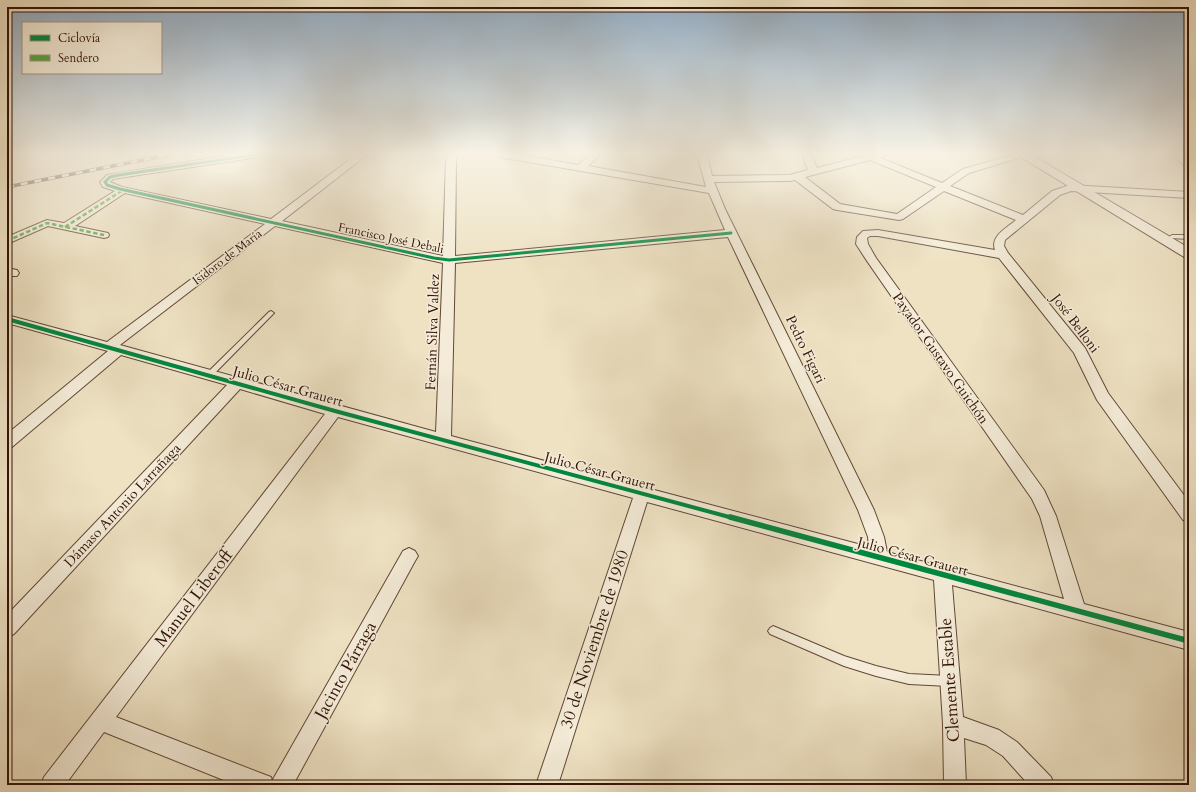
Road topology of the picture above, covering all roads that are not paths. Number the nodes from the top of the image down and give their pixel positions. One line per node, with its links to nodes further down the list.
1 (121, 191): 15 (street)
2 (127, 191): 14 (street, Francisco José Debali)
3 (315, 191): 14 (street, Isidoro de María)
4 (450, 191): 24 (street, Fernán Silva Valdez)
5 (713, 191): 16 (street, Pedro Figari)
6 (816, 191): 7 (street)
7 (937, 191)
8 (952, 191): 13 (street)
9 (1062, 191): 13 (street)
10 (1087, 191): 19 (street)
11 (1118, 191): 12 (street)
12 (1189, 195)
13 (1023, 219): 23 (street)
14 (272, 223): 24 (street, Francisco José Debali); 27 (street, Isidoro de María)
15 (65, 227): 17 (street); 20 (street)
16 (732, 233): 24 (street, Francisco José Debali); 36 (street, Pedro Figari)
17 (104, 235)
18 (1189, 237): 19 (lane)
19 (1168, 238): 21 (street); 22 (street)
20 (7, 241)
21 (1189, 248)
22 (1189, 254)
23 (1003, 255): 34 (street, José Belloni); 38 (street, Payador Gustavo Guichón)
24 (449, 260): 31 (street, Fernán Silva Valdez)
25 (272, 312): 28 (lane)
26 (8, 321): 27 (street, Julio César Grauert)
27 (114, 348): 28 (street, Julio César Grauert); 32 (street, Isidoro de María)
28 (209, 375): 29 (street, Julio César Grauert)
29 (237, 383): 30 (street, Julio César Grauert); 39 (street, Dámaso Antonio Larrañaga)
30 (335, 411): 31 (street, Julio César Grauert); 43 (street, Manuel Liberoff)
31 (443, 440): 33 (street, Julio César Grauert)
32 (7, 443)
33 (642, 494): 36 (street, Julio César Grauert); 48 (street, 30 de Noviembre de 1980)
34 (1189, 515)
35 (409, 556): 47 (street, Jacinto Párraga)
36 (879, 558): 37 (street, Julio César Grauert)
37 (942, 576): 38 (street, Julio César Grauert); 42 (street, Clemente Estable)
38 (1077, 610): 41 (street, Julio César Grauert)
39 (7, 628)
40 (773, 631): 42 (lane)
41 (1189, 641)
42 (950, 681): 44 (street, Clemente Estable)
43 (101, 721): 45 (street, Manuel Liberoff); 46 (street)
44 (953, 724): 49 (street, Clemente Estable); 50 (street)
45 (52, 785)
46 (263, 785)
47 (281, 785)
48 (547, 785)
49 (955, 785)
50 (1043, 785)

